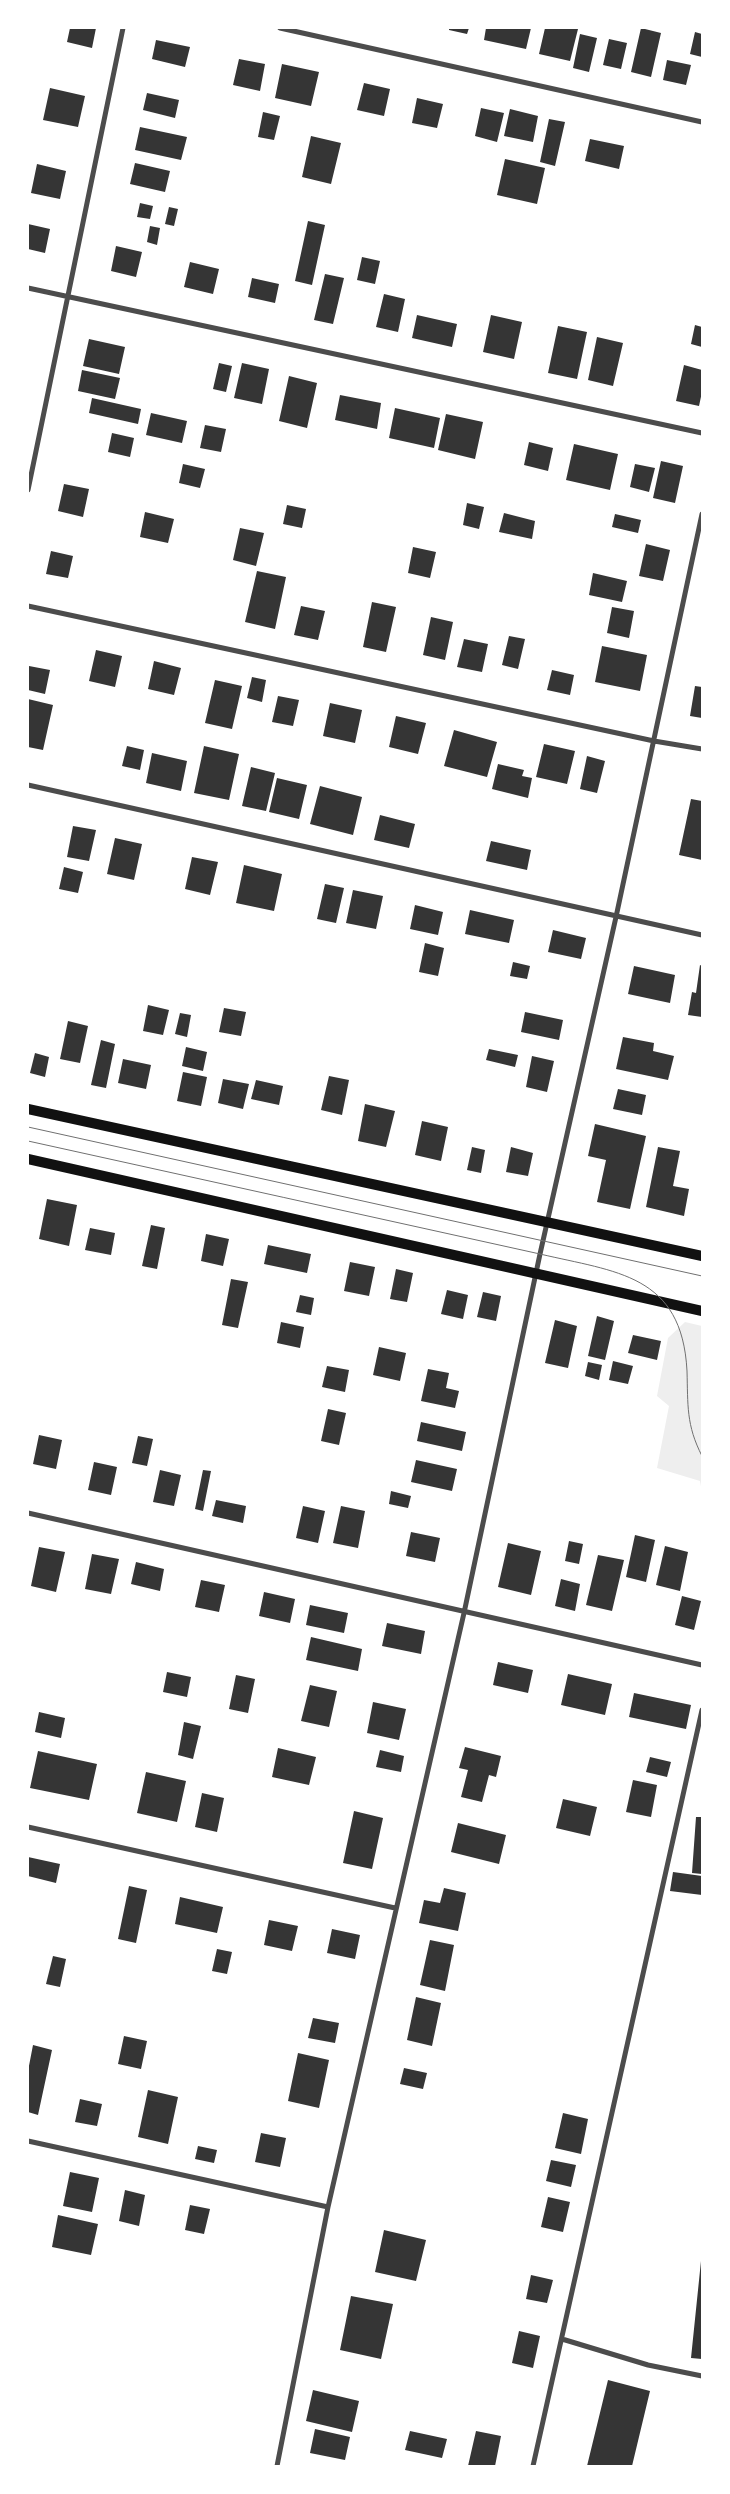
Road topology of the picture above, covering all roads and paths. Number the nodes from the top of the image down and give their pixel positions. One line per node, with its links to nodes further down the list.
1 (123, 28): 5 (street)
2 (280, 28): 3 (street)
3 (702, 122)
4 (28, 288): 5 (street)
5 (68, 297): 6 (street); 7 (street)
6 (702, 433)
7 (28, 490)
8 (702, 514): 10 (street)
9 (28, 606): 10 (street)
10 (654, 741): 11 (street); 13 (street)
11 (702, 749)
12 (28, 785): 13 (street)
13 (616, 917): 14 (street); 17 (street)
14 (702, 935)
15 (28, 1109): 17 (main road)
16 (28, 1159): 19 (main road)
17 (547, 1222): 18 (main road); 19 (street)
18 (702, 1256)
19 (536, 1272): 20 (main road); 22 (street)
20 (702, 1311)
21 (28, 1513): 22 (street)
22 (464, 1613): 23 (street); 26 (street)
23 (702, 1665)
24 (702, 1710): 29 (street)
25 (28, 1827): 26 (street)
26 (395, 1908): 28 (street)
27 (28, 2141): 28 (street)
28 (328, 2207): 31 (street)
29 (562, 2339): 30 (street); 32 (street)
30 (702, 2376)
31 (278, 2466)
32 (533, 2466)

